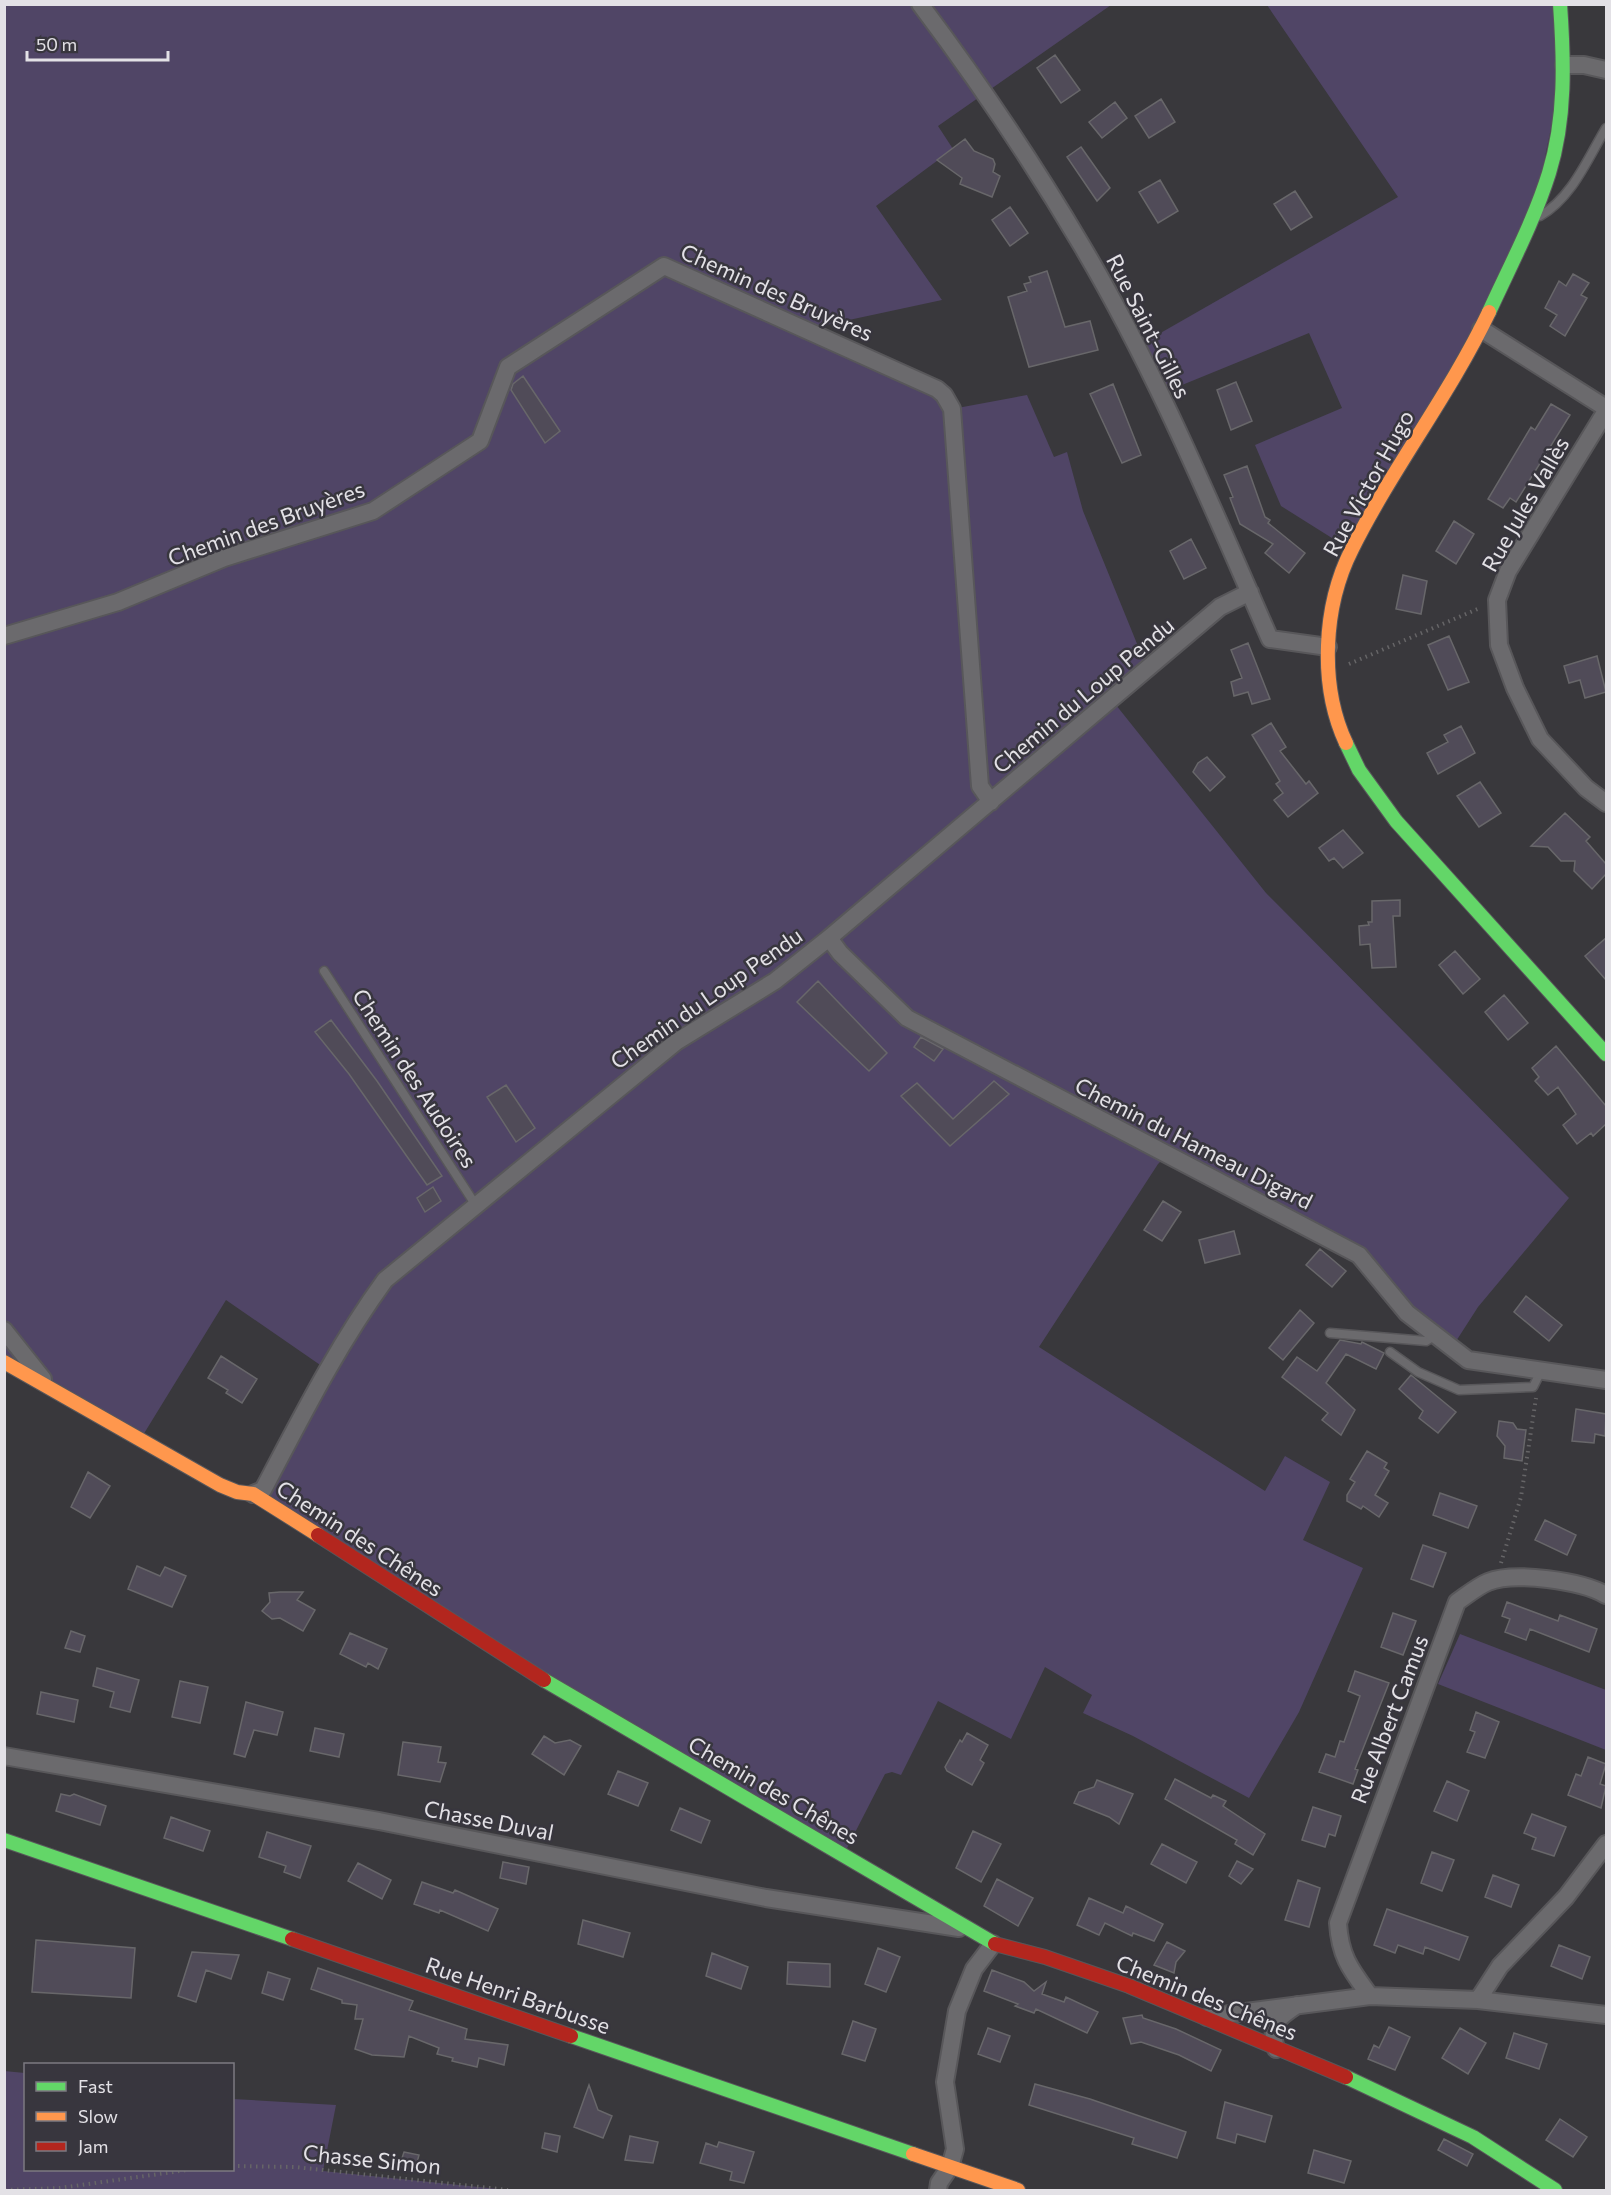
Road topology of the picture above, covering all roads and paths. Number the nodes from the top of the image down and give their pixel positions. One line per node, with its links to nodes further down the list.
1 (920, 4): 9 (street, Rue Saint-Gilles)
2 (1560, 4): 3 (main road, Rue Victor Hugo)
3 (1564, 65): 4 (street); 6 (main road, Rue Victor Hugo)
4 (1606, 70)
5 (1606, 128): 6 (lane)
6 (1532, 220): 7 (main road, Rue Victor Hugo)
7 (1480, 329): 8 (street, Rue Jules Vallès); 12 (main road, Rue Victor Hugo)
8 (1606, 409): 10 (street, Rue Jules Vallès)
9 (1250, 592): 12 (street, Rue Saint-Gilles); 14 (street, Chemin du Loup Pendu)
10 (1497, 600): 13 (path); 15 (street, Rue Jules Vallès)
11 (4, 636): 14 (street, Chemin des Bruyères)
12 (1328, 647): 13 (main road, Rue Victor Hugo)
13 (1328, 674): 18 (main road, Rue Victor Hugo)
14 (991, 802): 16 (street, Chemin du Loup Pendu)
15 (1606, 803)
16 (829, 938): 19 (street, Chemin du Loup Pendu); 22 (street, Chemin du Hameau Digard)
17 (324, 971): 19 (lane, Chemin des Audoires)
18 (1604, 1046)
19 (475, 1204): 28 (street, Chemin du Loup Pendu)
20 (4, 1330): 27 (street)
21 (1330, 1333): 22 (lane)
22 (1434, 1336): 25 (street, Chemin du Hameau Digard)
23 (1390, 1352): 25 (lane)
24 (4, 1362): 27 (main road, Chemin des Chênes)
25 (1540, 1371): 26 (street, Chemin du Hameau Digard); 29 (path)
26 (1606, 1380)
27 (48, 1384): 28 (main road, Chemin des Chênes)
28 (254, 1494): 34 (main road, Chemin des Chênes)
29 (1496, 1580): 30 (street, Rue Albert Camus); 36 (street, Rue Albert Camus)
30 (1606, 1595)
31 (4, 1756): 34 (street, Chasse Duval)
32 (4, 1840): 43 (main road, Rue Henri Barbusse)
33 (1606, 1844): 37 (street)
34 (965, 1929): 35 (main road, Chemin des Chênes)
35 (993, 1944): 40 (main road, Chemin des Chênes); 43 (street)
36 (1370, 1996): 37 (street); 38 (street)
37 (1478, 2000): 39 (street)
38 (1300, 2004): 40 (street); 41 (street)
39 (1606, 2014)
40 (1206, 2017): 41 (main road, Chemin des Chênes)
41 (1276, 2049): 49 (main road, Chemin des Chênes)
42 (234, 2166): 46 (path, Chasse Simon)
43 (950, 2167): 47 (street); 48 (main road, Rue Henri Barbusse)
44 (174, 2171): 45 (path)
45 (4, 2190)
46 (508, 2190)
47 (938, 2190)
48 (1018, 2190)
49 (1554, 2190)

